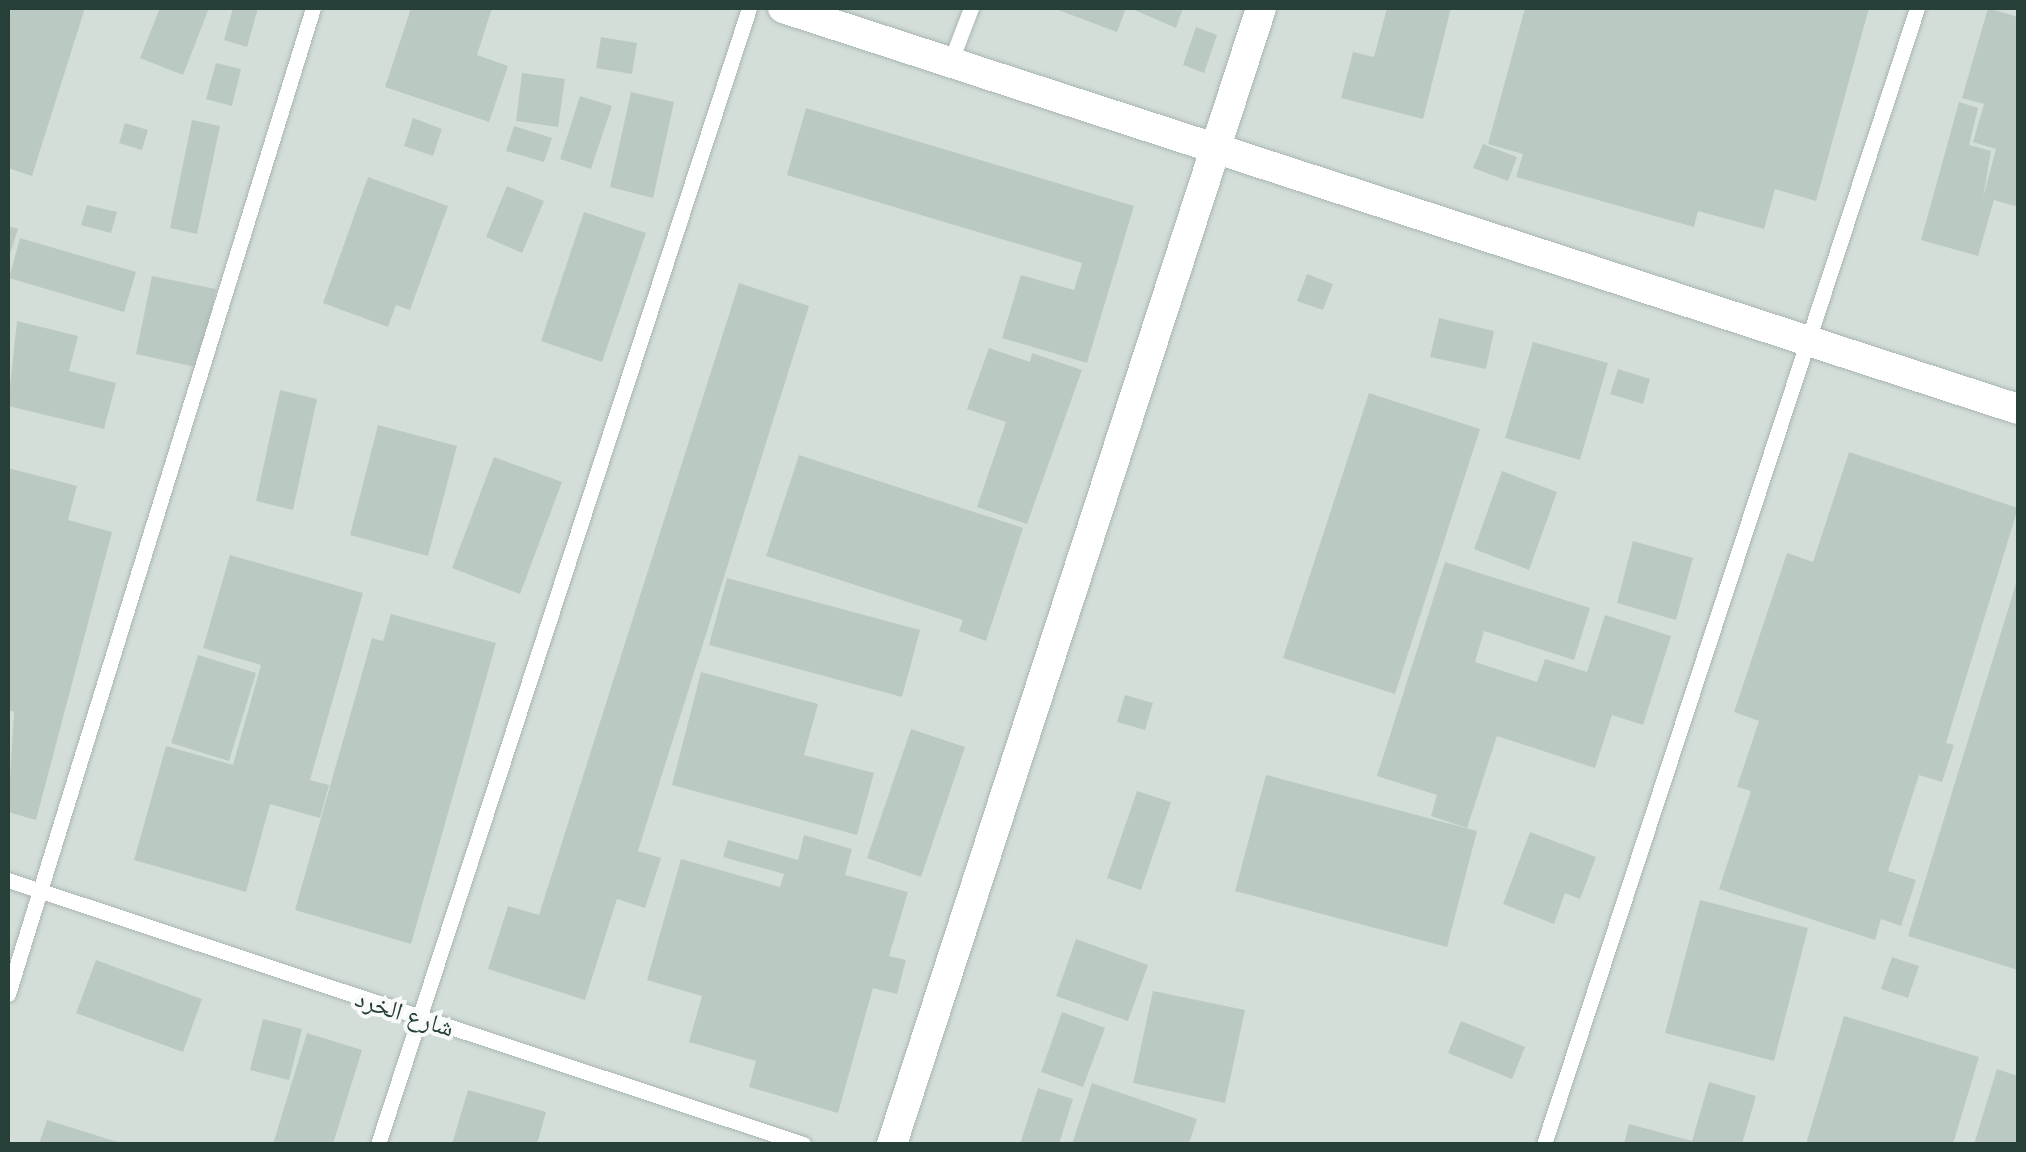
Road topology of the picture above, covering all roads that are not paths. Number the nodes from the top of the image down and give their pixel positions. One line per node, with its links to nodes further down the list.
1 (313, 8): 13 (lane)
2 (750, 8): 15 (lane)
3 (783, 8): 7 (street)
4 (971, 8): 8 (lane)
5 (1261, 8): 9 (street)
6 (1916, 8): 10 (lane)
7 (822, 15): 8 (street)
8 (950, 64): 9 (street)
9 (1216, 148): 10 (street); 18 (street)
10 (1803, 339): 11 (street); 19 (lane)
11 (2018, 410)
12 (8, 880): 13 (lane, شارع الخرد)
13 (37, 890): 14 (lane); 15 (lane, شارع الخرد)
14 (8, 994)
15 (420, 1017): 16 (lane); 17 (lane, شارع الخرد)
16 (378, 1144)
17 (803, 1144)
18 (892, 1144)
19 (1544, 1144)

